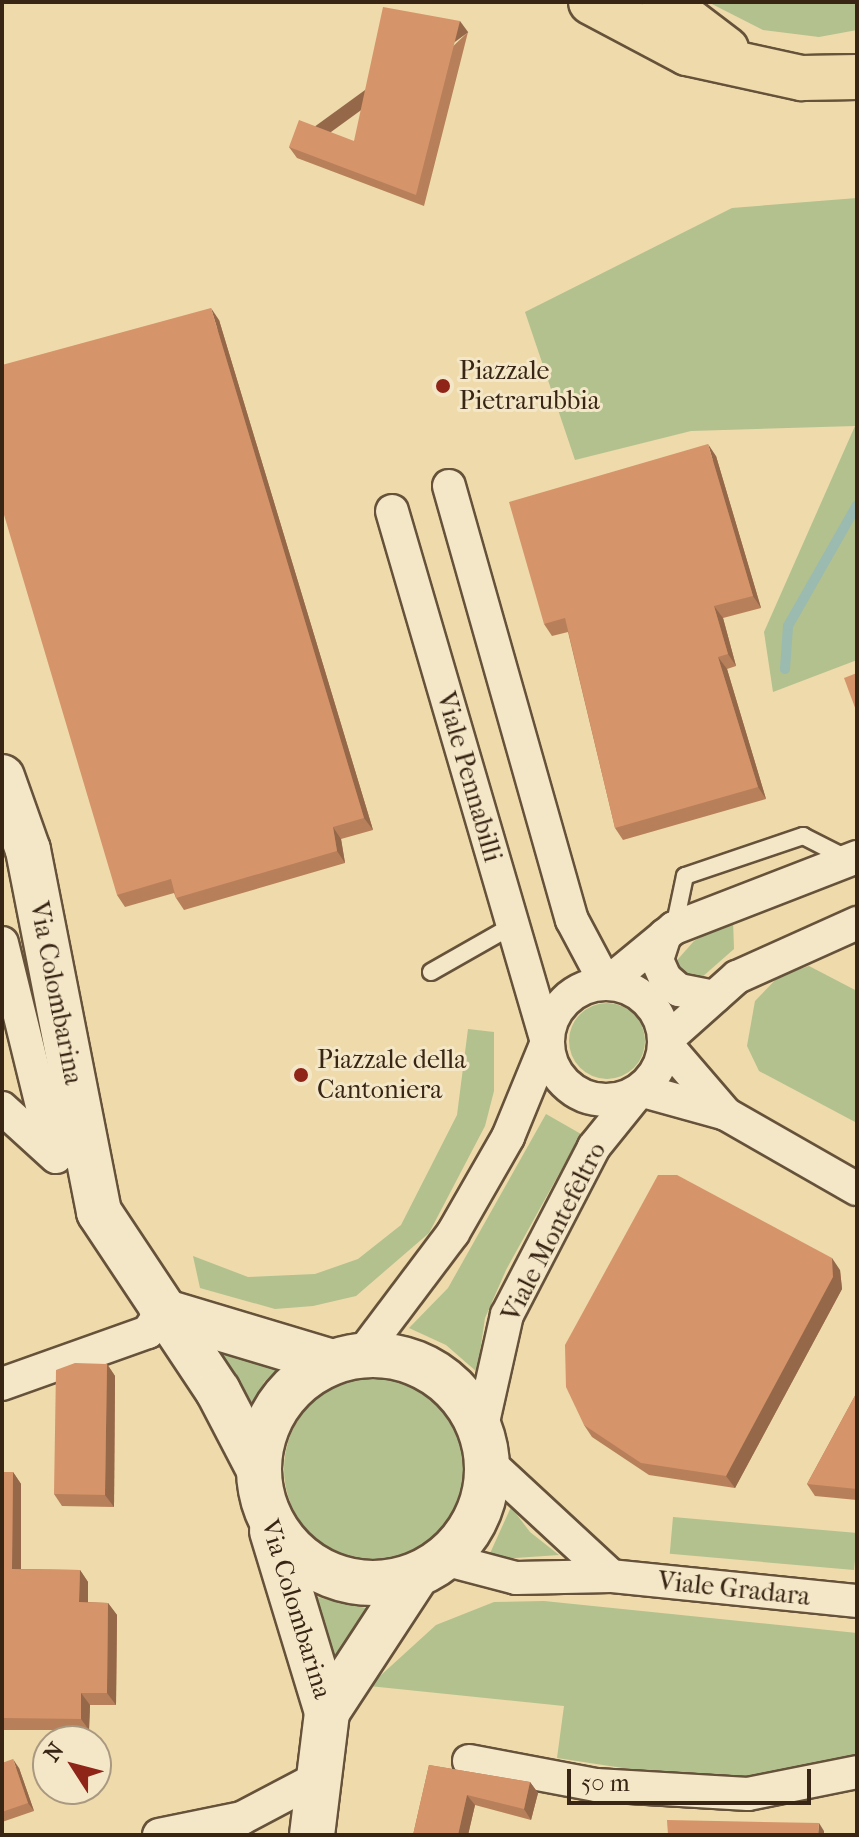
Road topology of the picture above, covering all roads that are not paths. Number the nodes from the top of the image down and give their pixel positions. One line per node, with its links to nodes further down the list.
1 (591, 2): 3 (highway)
2 (664, 2): 3 (highway)
3 (762, 71): 4 (highway)
4 (857, 77)
5 (449, 486): 14 (street)
6 (392, 511): 9 (street, Viale Pennabilli)
7 (2, 777): 23 (street, Via Colombarina)
8 (853, 858): 10 (street)
9 (512, 926): 13 (lane); 16 (street, Viale Pennabilli)
10 (670, 932): 14 (street); 15 (street)
11 (843, 936): 15 (street)
12 (2, 943): 21 (street, Via Colombarina)
13 (431, 972)
14 (606, 984): 16 (street); 17 (street)
15 (714, 997): 17 (street)
16 (547, 1042): 18 (street); 25 (street)
17 (664, 1042): 18 (street); 20 (street)
18 (640, 1090): 20 (street); 27 (street, Viale Montefeltro)
19 (2, 1108): 21 (street, Via Colombarina)
20 (726, 1114): 22 (street)
21 (54, 1155): 23 (street, Via Colombarina)
22 (857, 1189)
23 (99, 1212): 24 (street, Via Colombarina)
24 (162, 1311): 25 (street); 26 (street); 28 (street, Via Colombarina)
25 (346, 1358): 27 (street); 28 (street)
26 (2, 1384)
27 (484, 1446): 29 (street); 30 (street)
28 (261, 1487): 29 (street); 32 (street, Via Colombarina)
29 (430, 1567): 30 (street, Viale Gradara); 32 (street, Via Colombarina)
30 (611, 1576): 31 (street, Viale Gradara)
31 (857, 1601)
32 (327, 1712): 35 (street, Via Colombarina)
33 (469, 1761): 34 (street)
34 (857, 1772)
35 (318, 1778): 36 (street); 37 (street, Via Colombarina)
36 (159, 1835)
37 (312, 1835)

